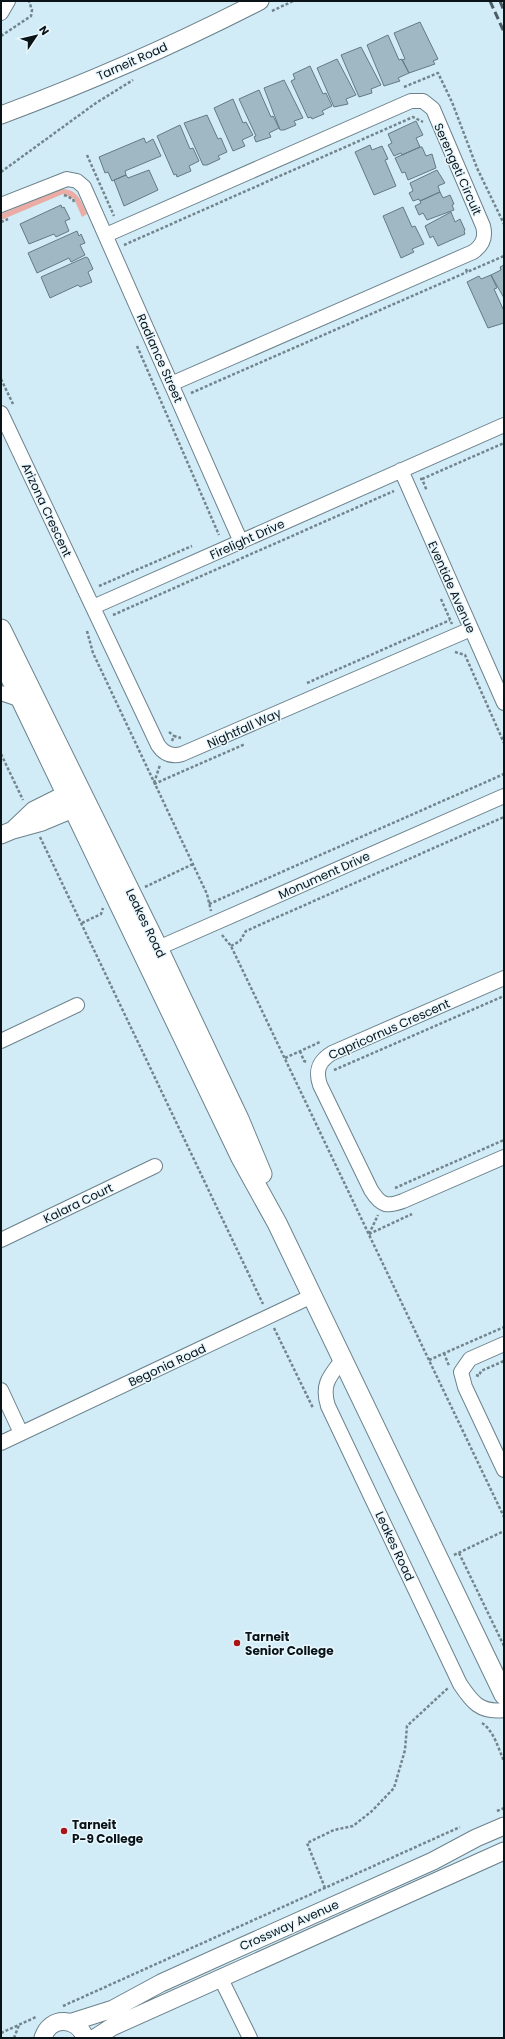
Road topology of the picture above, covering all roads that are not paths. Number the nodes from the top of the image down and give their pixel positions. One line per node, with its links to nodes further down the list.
1 (8, 1): 3 (street)
2 (263, 8): 4 (street, Tarneit Road)
3 (1, 13)
4 (1, 115)
5 (1, 205): 6 (street, Radiance Street)
6 (106, 235): 7 (street, Radiance Street); 7 (street, Serengeti Circuit)
7 (172, 384): 11 (street, Radiance Street)
8 (1, 413): 12 (street, Arizona Crescent)
9 (504, 426): 10 (street, Firelight Drive)
10 (401, 470): 11 (street, Firelight Drive); 14 (street, Eventide Avenue)
11 (241, 542): 12 (street, Firelight Drive)
12 (93, 607): 14 (street, Nightfall Way)
13 (1, 629): 21 (main road, Leakes Road)
14 (470, 629): 16 (street, Eventide Avenue)
15 (1, 658): 18 (main road, Leakes Road)
16 (500, 683): 19 (street, Eventide Avenue)
17 (1, 693): 18 (street)
18 (21, 700): 21 (main road, Leakes Road)
19 (504, 703)
20 (504, 796): 23 (street, Monument Drive)
21 (76, 798): 22 (street); 23 (main road, Leakes Road)
22 (7, 833)
23 (151, 952): 30 (main road, Leakes Road)
24 (504, 978): 27 (street, Capricornus Crescent)
25 (77, 1005): 26 (street)
26 (1, 1041)
27 (504, 1157)
28 (155, 1166): 29 (street, Kalara Court)
29 (1, 1240)
30 (312, 1296): 32 (main road, Leakes Road); 34 (street, Begonia Road)
31 (504, 1344): 36 (street)
32 (343, 1359): 37 (main road, Leakes Road); 38 (street, Leakes Road)
33 (1, 1390): 34 (street)
34 (22, 1433): 35 (street, Begonia Road)
35 (1, 1443)
36 (504, 1470)
37 (504, 1695)
38 (504, 1710)
39 (504, 1826): 41 (street, Crossway Avenue)
40 (504, 1851): 42 (street, Crossway Avenue)
41 (214, 1959): 42 (street); 43 (street, Crossway Avenue)
42 (221, 1979): 46 (street, Crossway Avenue); 47 (street)
43 (72, 2022): 44 (street, Crossway Avenue); 45 (street)
44 (43, 2036)
45 (85, 2038)
46 (95, 2038)
47 (250, 2038)

